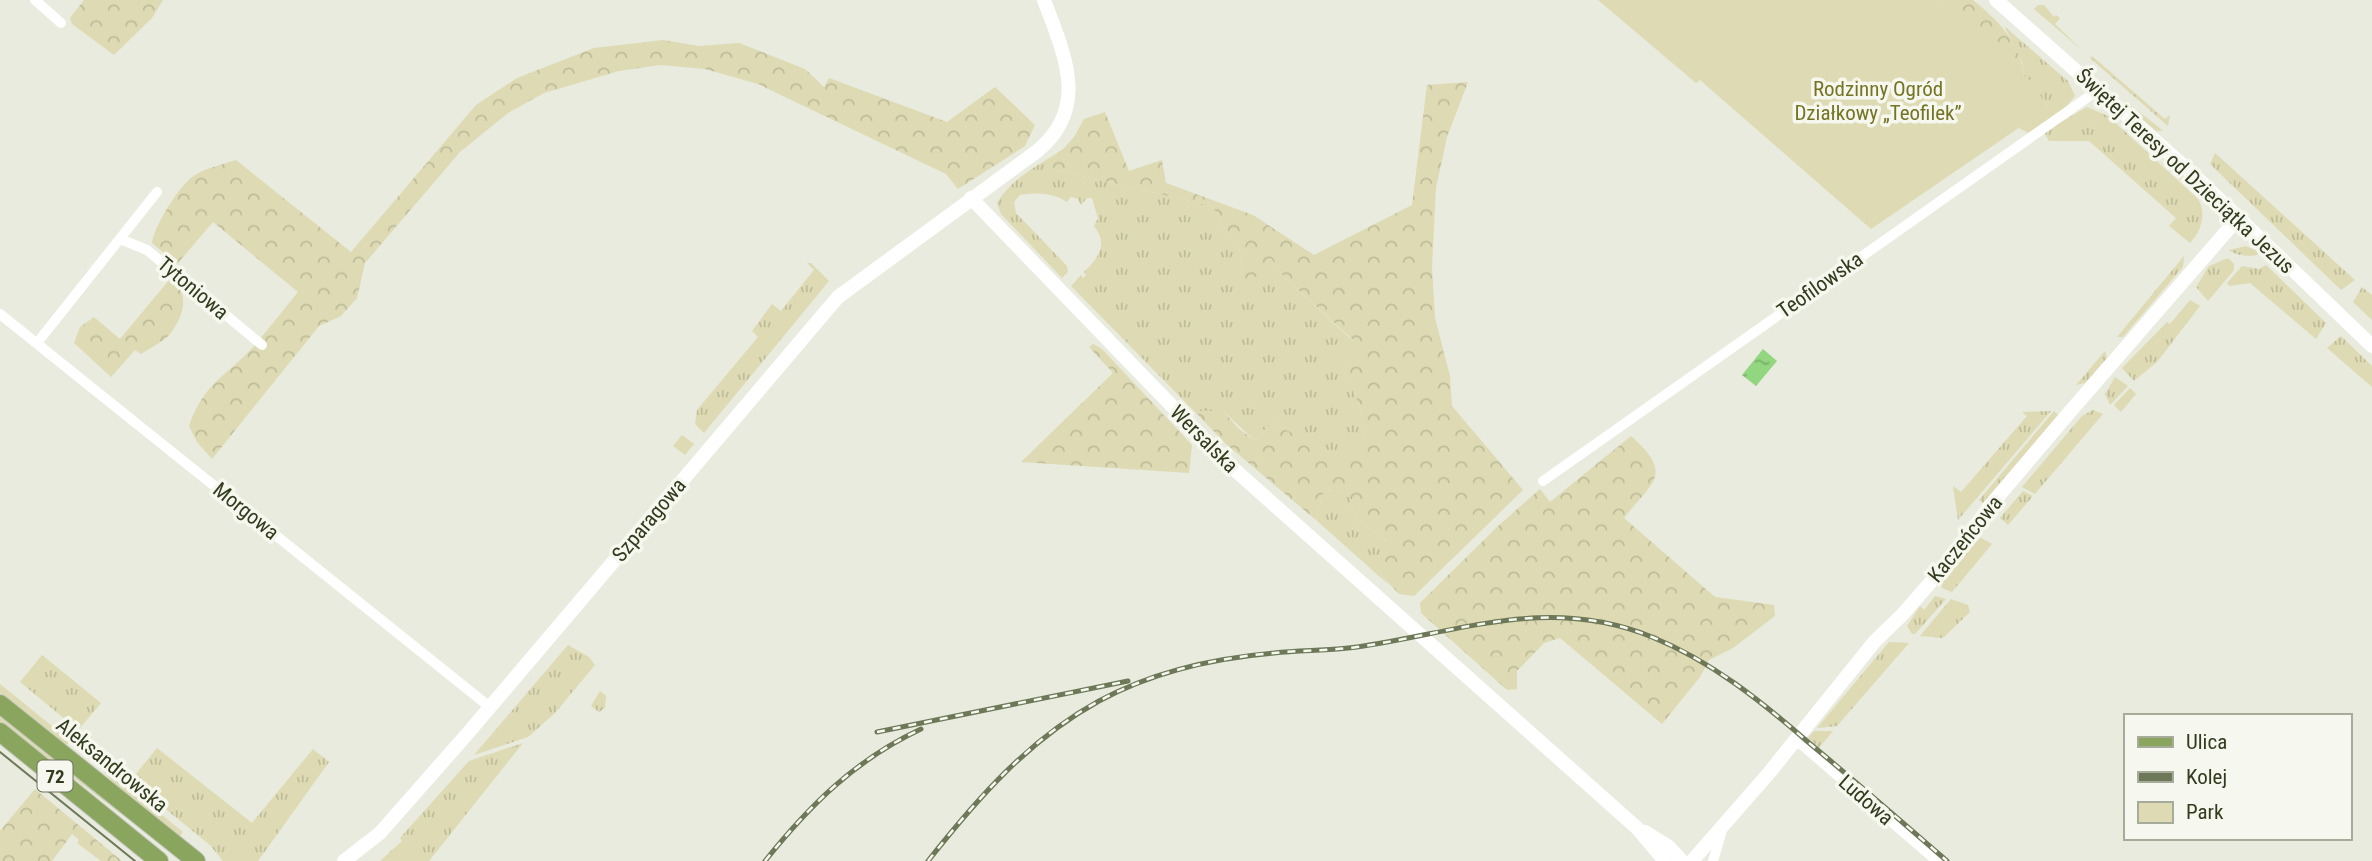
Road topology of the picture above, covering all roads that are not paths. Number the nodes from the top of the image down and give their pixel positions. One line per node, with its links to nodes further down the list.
1 (35, 0): 4 (street)
2 (1044, 0): 7 (street)
3 (1996, 0): 5 (street, Świętej Teresy od Dzieciątka Jezus)
4 (61, 23)
5 (2098, 90): 8 (street, Świętej Teresy od Dzieciątka Jezus); 14 (street, Teofilowska)
6 (157, 192): 9 (street)
7 (971, 198): 16 (street, Szparagowa); 19 (street, Wersalska)
8 (2239, 217): 13 (street, Świętej Teresy od Dzieciątka Jezus); 18 (street, Kaczeńcowa)
9 (120, 239): 11 (street); 12 (street, Tytoniowa)
10 (0, 314): 11 (street, Morgowa)
11 (37, 344): 16 (street, Morgowa)
12 (262, 345)
13 (2372, 346)
14 (1543, 481)
15 (0, 704): 23 (main road, Aleksandrowska / 72)
16 (491, 708): 24 (street, Szparagowa)
17 (0, 732): 22 (main road, 72)
18 (1795, 738): 20 (street, Kaczeńcowa); 28 (street, Ludowa)
19 (1637, 828): 21 (street, Wersalska); 25 (street, Wersalska)
20 (1722, 828): 26 (street, Kaczeńcowa); 27 (street)
21 (1662, 860)
22 (159, 861)
23 (196, 861)
24 (345, 861)
25 (1682, 861)
26 (1692, 861)
27 (1713, 861)
28 (1937, 861)

